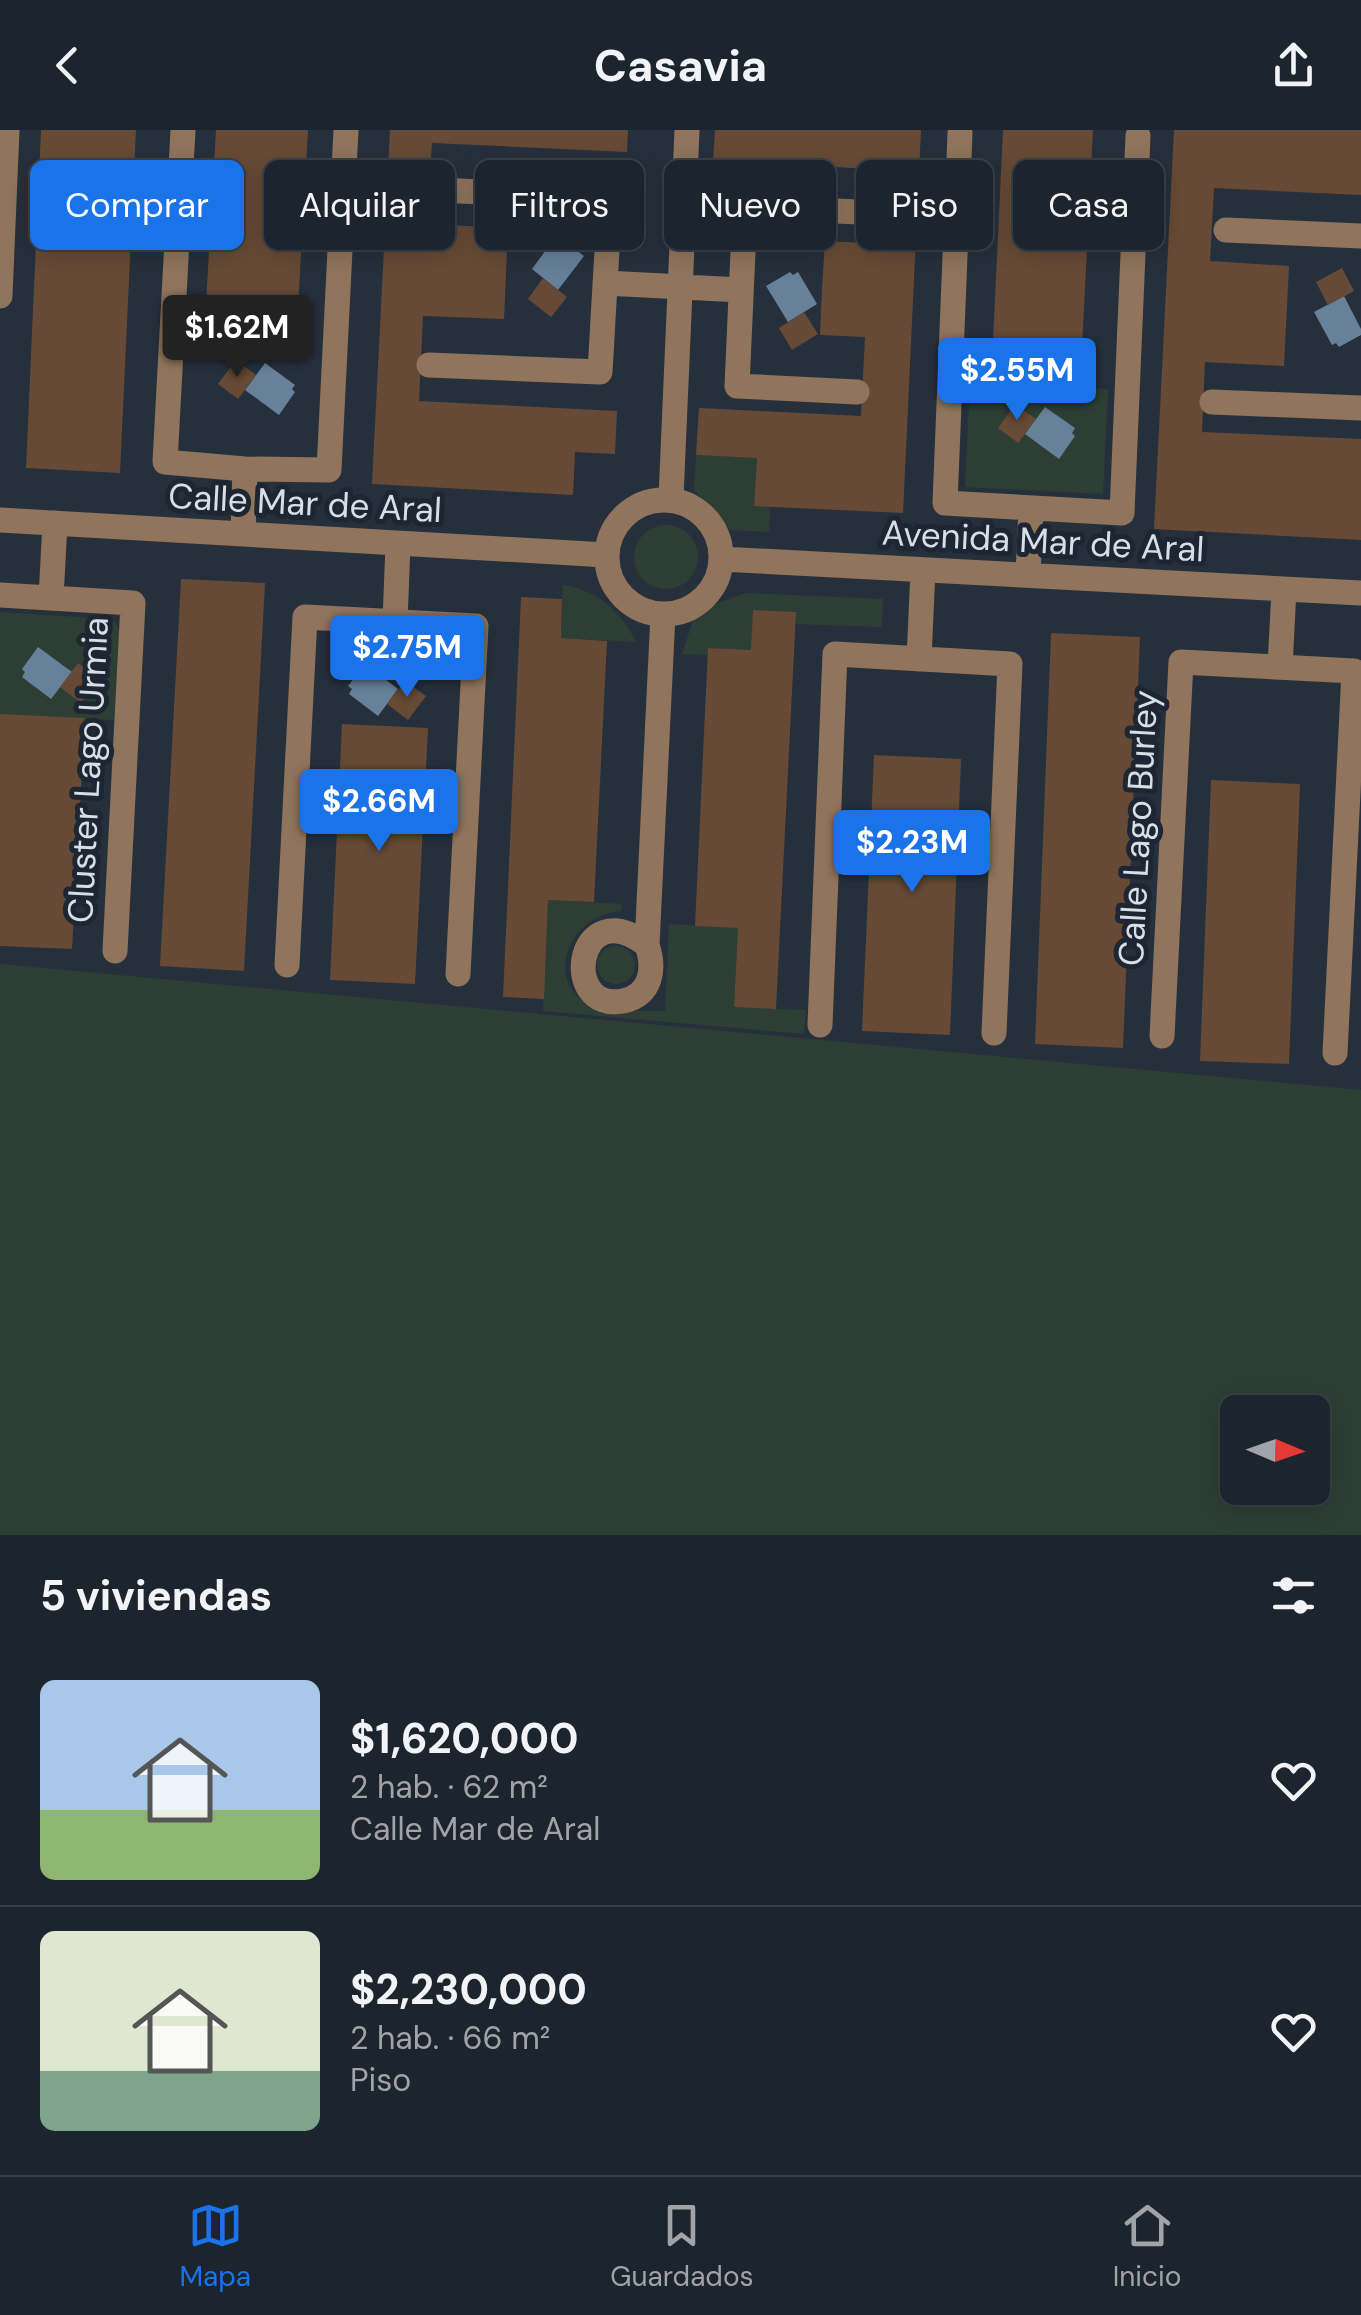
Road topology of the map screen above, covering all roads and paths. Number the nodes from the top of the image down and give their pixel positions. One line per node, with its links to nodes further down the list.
1 (7, 130): 7 (street)
2 (183, 130): 20 (street)
3 (346, 130): 20 (street)
4 (688, 130): 13 (street)
5 (960, 134): 22 (street)
6 (1138, 136): 22 (street)
7 (3, 166): 15 (street)
8 (455, 191): 12 (street)
9 (856, 212): 14 (street)
10 (1226, 230): 11 (street)
11 (1361, 236)
12 (605, 283): 13 (street); 16 (street)
13 (680, 286): 14 (street); 21 (street)
14 (741, 290): 17 (street)
15 (0, 296)
16 (429, 365)
17 (857, 392)
18 (1212, 402): 19 (street)
19 (1361, 408)
20 (246, 469): 25 (street)
21 (671, 498): 27 (street); 28 (street)
22 (1031, 508): 30 (street)
23 (0, 520): 24 (street, Calle Mar de Aral)
24 (55, 523): 25 (street, Calle Mar de Aral); 34 (street)
25 (243, 534): 26 (street, Calle Mar de Aral)
26 (398, 544): 27 (street, Calle Mar de Aral); 36 (street)
27 (606, 555): 35 (street)
28 (722, 559): 29 (street, Avenida Mar de Aral); 35 (street)
29 (923, 570): 30 (street, Avenida Mar de Aral); 37 (street)
30 (1028, 576): 31 (street, Avenida Mar de Aral)
31 (1284, 590): 32 (street, Avenida Mar de Aral); 38 (street)
32 (1361, 594)
33 (0, 596): 34 (street, Cluster Lago Urmia)
34 (51, 598): 42 (street, Cluster Lago Urmia)
35 (663, 614): 41 (street)
36 (394, 622): 43 (street); 44 (street)
37 (919, 659): 45 (street); 46 (street)
38 (1280, 667): 39 (street, Calle Lago Burley); 47 (street, Calle Lago Burley)
39 (1356, 752): 40 (street, Calle Lago Burley)
40 (1351, 928): 48 (street, Calle Lago Burley)
41 (647, 945)
42 (115, 950)
43 (287, 965)
44 (458, 974)
45 (820, 1025)
46 (994, 1033)
47 (1162, 1036)
48 (1335, 1054)

